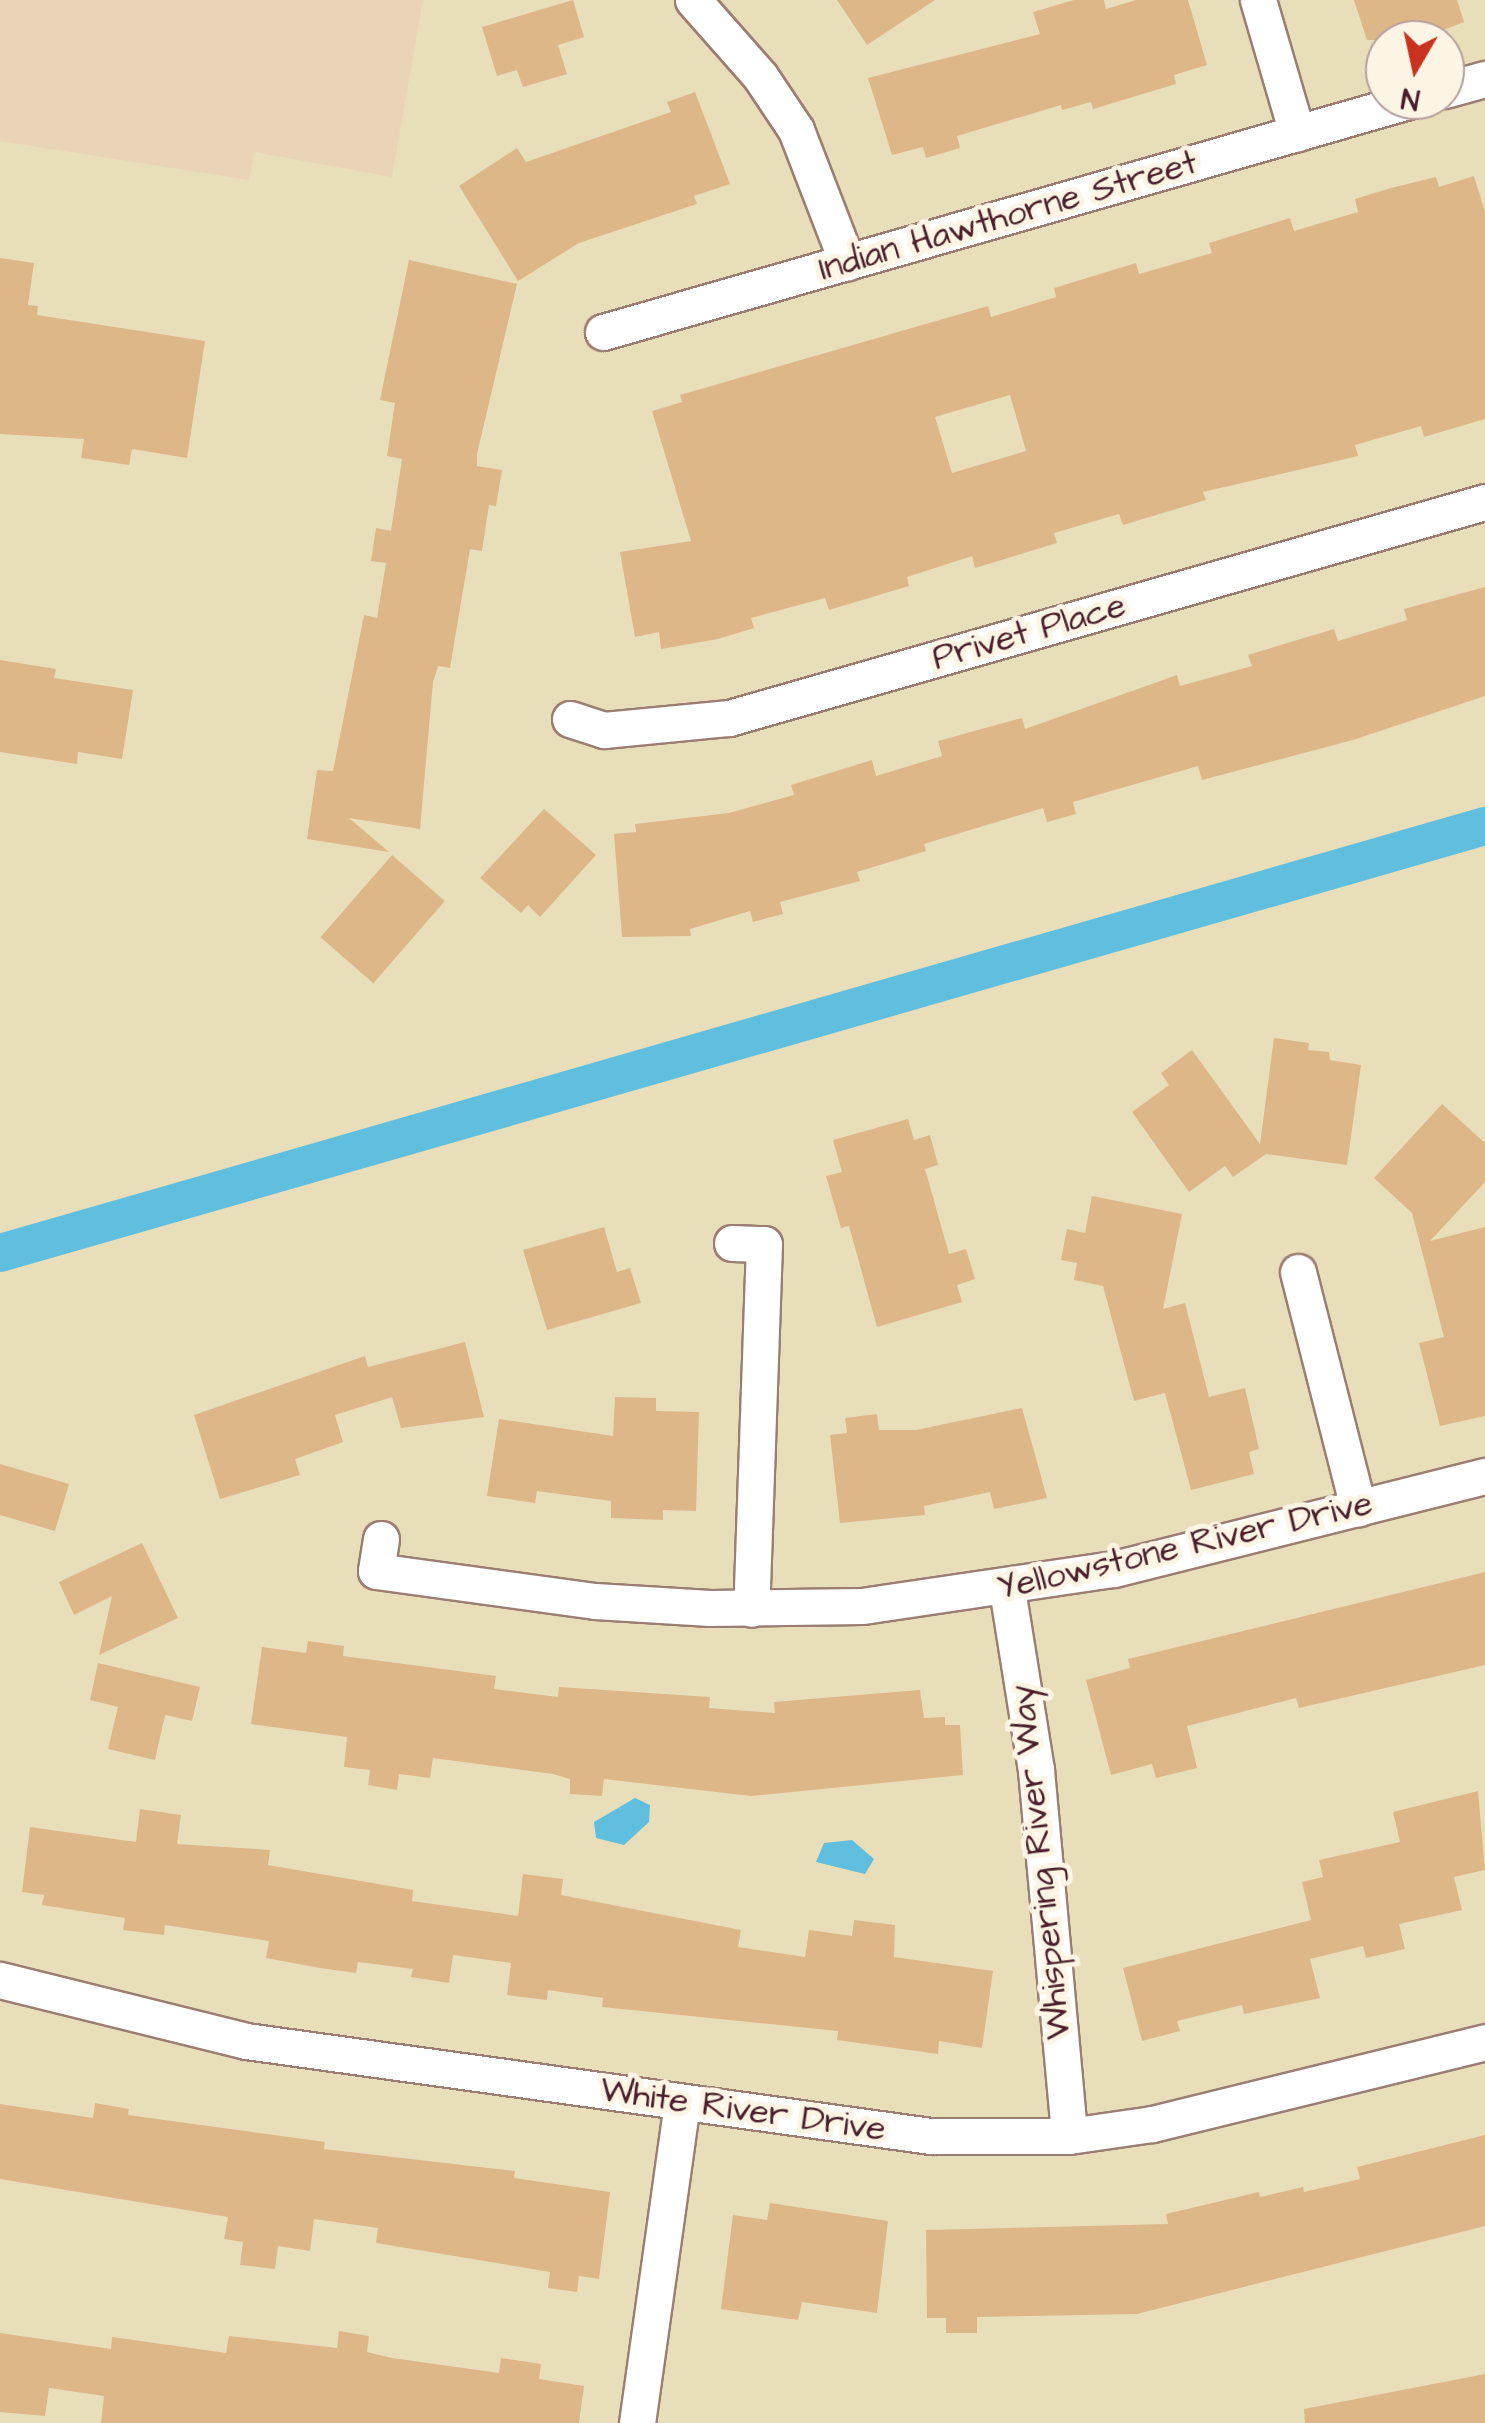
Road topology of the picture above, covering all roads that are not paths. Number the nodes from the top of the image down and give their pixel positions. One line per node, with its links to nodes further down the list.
1 (693, 0): 5 (street)
2 (1258, 0): 4 (street)
3 (1365, 113): 4 (street, Indian Hawthorne Street)
4 (1297, 133): 5 (street, Indian Hawthorne Street)
5 (847, 262): 6 (street, Indian Hawthorne Street)
6 (603, 332)
7 (1485, 502): 8 (street, Privet Place)
8 (570, 720)
9 (732, 1243): 15 (street)
10 (1298, 1272): 12 (street)
11 (1485, 1476): 12 (street, Yellowstone River Drive)
12 (1358, 1508): 14 (street, Yellowstone River Drive)
13 (380, 1539): 15 (street, Yellowstone River Drive)
14 (1007, 1590): 15 (street, Yellowstone River Drive); 19 (street, Whispering River Way)
15 (751, 1609)
16 (0, 1980): 18 (street, White River Drive)
17 (1485, 2042): 19 (street, White River Drive)
18 (682, 2102): 19 (street, White River Drive); 20 (street)
19 (1069, 2136)
20 (637, 2423)

